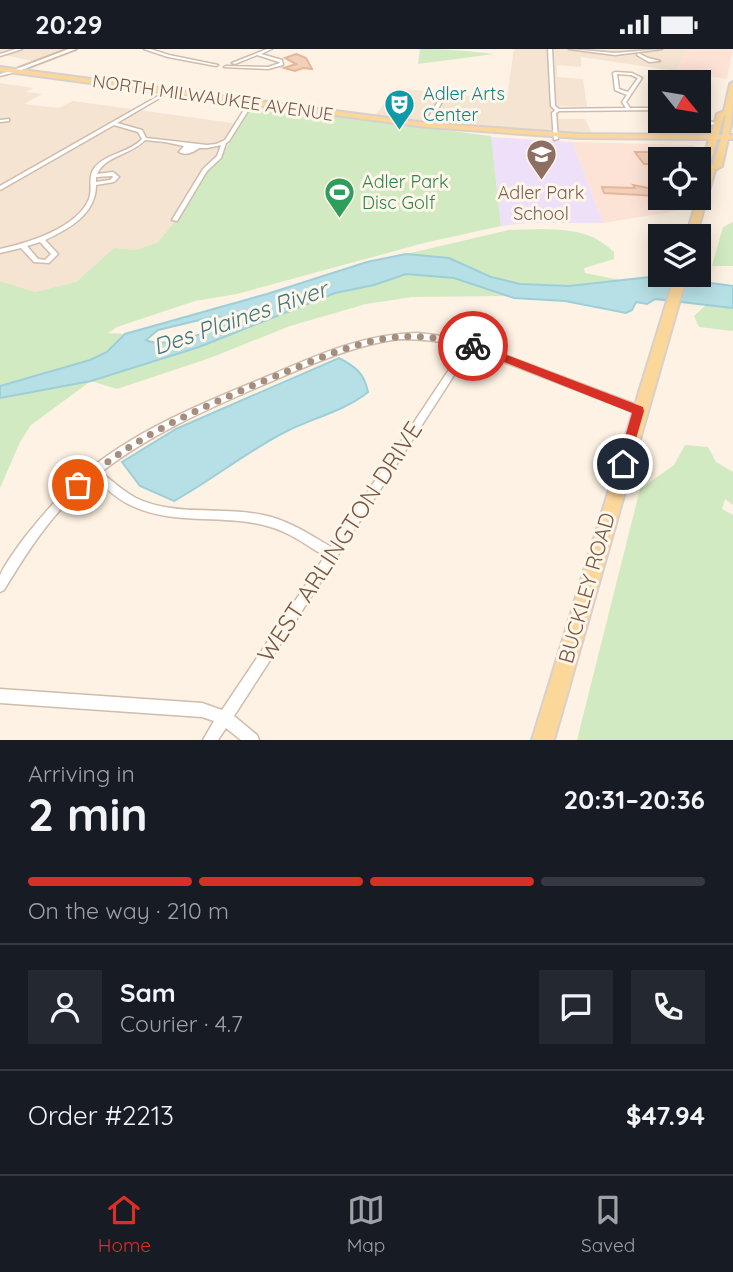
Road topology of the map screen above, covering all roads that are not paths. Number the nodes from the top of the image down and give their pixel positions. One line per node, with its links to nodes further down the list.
1 (20, 49): 9 (street)
2 (74, 49): 19 (main road)
3 (146, 49): 12 (street)
4 (270, 49): 10 (street)
5 (550, 49): 27 (street)
6 (571, 49): 8 (street)
7 (660, 49): 8 (street)
8 (637, 53): 11 (street)
9 (0, 55)
10 (254, 55): 13 (street); 14 (street); 16 (street)
11 (649, 59)
12 (200, 61): 13 (street); 15 (street)
13 (226, 61): 14 (street); 15 (street)
14 (234, 63): 16 (street); 17 (street)
15 (216, 65): 17 (street)
16 (246, 66): 17 (street)
17 (226, 67)
18 (0, 69): 19 (main road, NORTH MILWAUKEE AVENUE)
19 (14, 71): 20 (street); 22 (main road, NORTH MILWAUKEE AVENUE)
20 (0, 75)
21 (733, 84): 30 (main road)
22 (167, 92): 25 (main road, NORTH MILWAUKEE AVENUE); 33 (street)
23 (629, 94): 23 (street); 26 (street)
24 (440, 102): 34 (street)
25 (251, 103): 34 (main road, NORTH MILWAUKEE AVENUE); 40 (street)
26 (629, 109): 27 (street); 28 (street)
27 (558, 110): 35 (street)
28 (648, 110)
29 (711, 118): 30 (street)
30 (718, 118): 36 (main road); 37 (main road); 39 (main road)
31 (7, 120): 32 (street)
32 (0, 121)
33 (113, 123): 38 (street); 47 (street)
34 (426, 125): 35 (main road, NORTH MILWAUKEE AVENUE)
35 (556, 137): 37 (main road, NORTH MILWAUKEE AVENUE); 41 (main road, NORTH MILWAUKEE AVENUE)
36 (730, 137): 39 (main road, NORTH MILWAUKEE AVENUE); 44 (main road)
37 (686, 138): 39 (main road, NORTH MILWAUKEE AVENUE)
38 (144, 139): 40 (street); 45 (street)
39 (714, 139): 41 (main road, NORTH MILWAUKEE AVENUE); 43 (main road)
40 (224, 142): 48 (street)
41 (636, 142): 42 (main road)
42 (703, 147)
43 (711, 148)
44 (711, 168)
45 (94, 176): 46 (street); 46 (street)
46 (93, 184): 49 (street)
47 (0, 188)
48 (175, 219)
49 (41, 239): 50 (street); 50 (street)
50 (23, 246): 51 (street)
51 (0, 251)
52 (678, 287): 54 (main road, BUCKLEY ROAD)
53 (470, 345): 54 (street); 55 (street); 56 (street, WEST ARLINGTON DRIVE)
54 (639, 411): 62 (main road, BUCKLEY ROAD)
55 (93, 472): 56 (street); 57 (street)
56 (332, 554): 59 (street, WEST ARLINGTON DRIVE)
57 (0, 586)
58 (0, 696): 59 (street)
59 (225, 718): 60 (street, WEST ARLINGTON DRIVE); 61 (street)
60 (210, 740)
61 (253, 740)
62 (543, 740)

